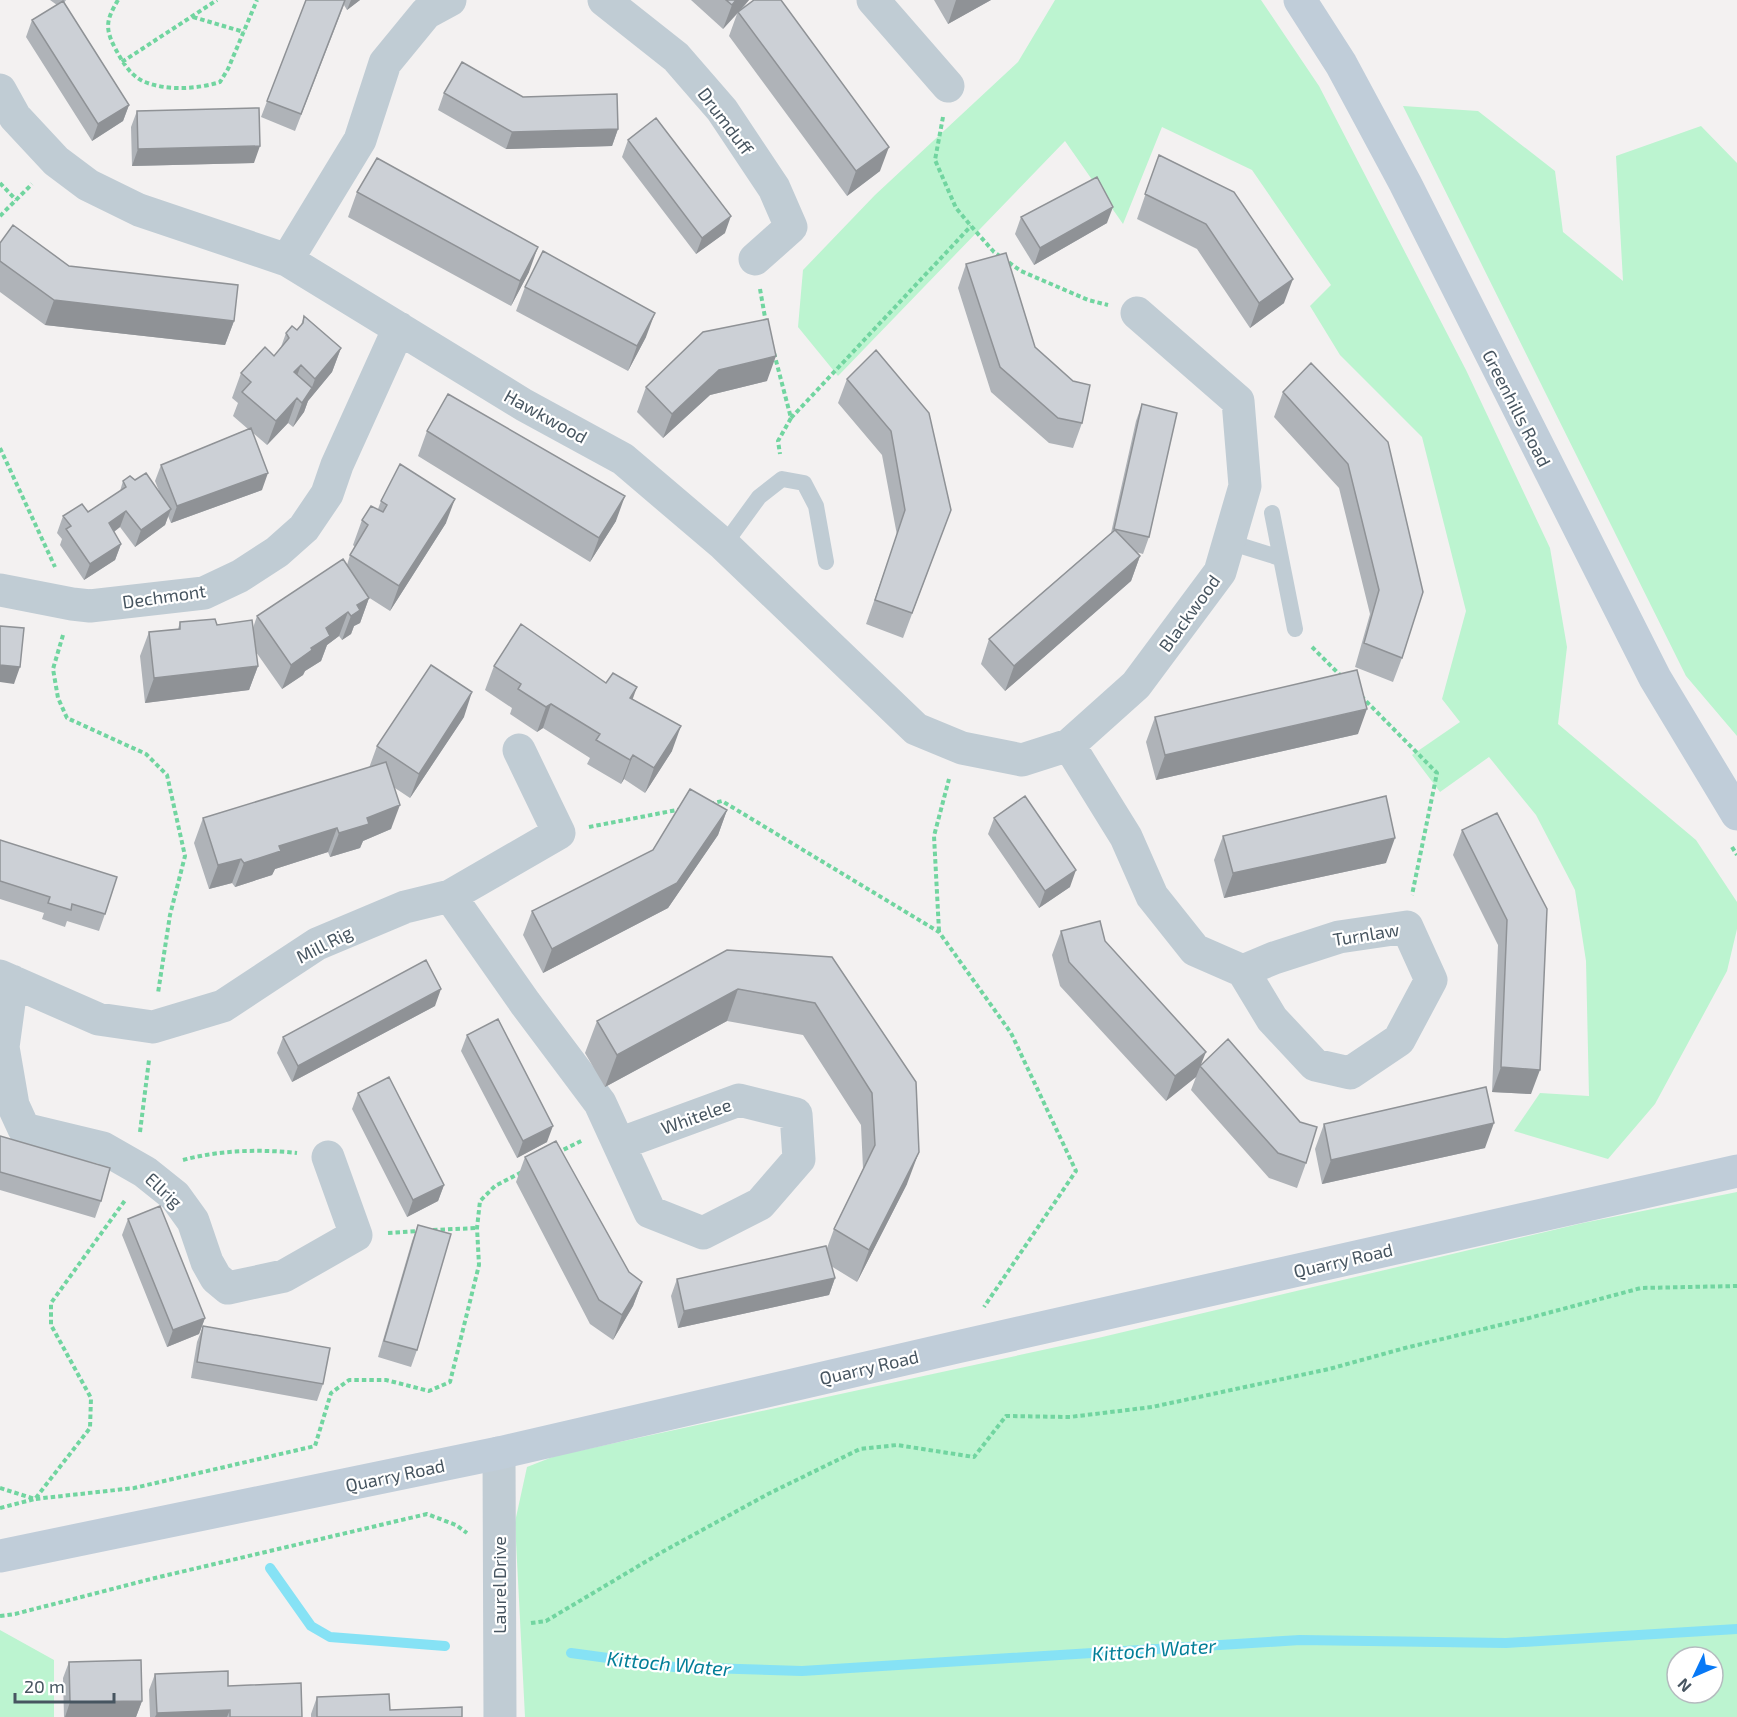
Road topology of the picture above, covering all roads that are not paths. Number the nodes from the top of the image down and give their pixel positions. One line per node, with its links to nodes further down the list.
1 (450, 0): 8 (street)
2 (604, 0): 7 (street, Drumduff)
3 (873, 0): 5 (street)
4 (1300, 0): 20 (street, Greenhills Road)
5 (948, 86)
6 (0, 90): 8 (street, Hawkwood)
7 (755, 259)
8 (287, 261): 10 (street, Hawkwood)
9 (1137, 313): 12 (street, Blackwood)
10 (399, 328): 13 (street, Hawkwood); 16 (street, Dechmont)
11 (1272, 513): 14 (lane)
12 (1229, 542): 14 (lane); 18 (street, Blackwood)
13 (724, 545): 15 (lane); 18 (street, Hawkwood)
14 (1280, 558): 17 (lane)
15 (826, 562)
16 (0, 590)
17 (1295, 629)
18 (1069, 745): 22 (street)
19 (519, 750): 21 (street, Mill Rig)
20 (1737, 814)
21 (450, 896): 23 (street, Mill Rig); 24 (street, Whitelee)
22 (1243, 971): 22 (street, Turnlaw)
23 (6, 979): 25 (street, Ellrig)
24 (614, 1135): 24 (street, Whitelee)
25 (328, 1157)
26 (1737, 1171): 27 (street, Quarry Road)
27 (499, 1453): 28 (street, Quarry Road); 29 (street, Laurel Drive)
28 (0, 1557)
29 (500, 1717)

